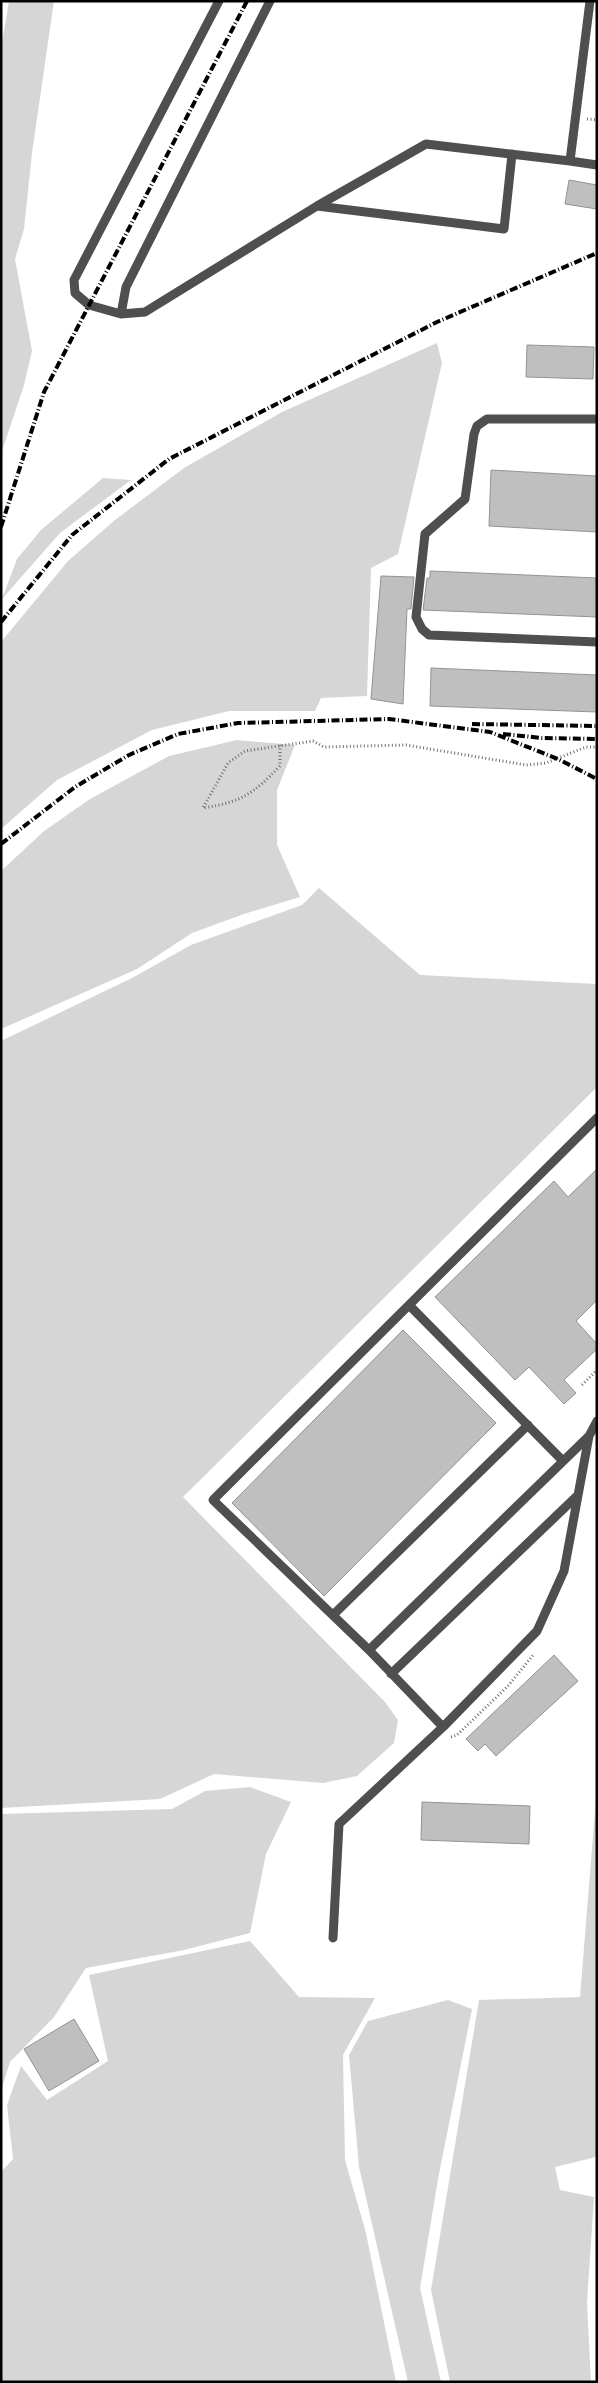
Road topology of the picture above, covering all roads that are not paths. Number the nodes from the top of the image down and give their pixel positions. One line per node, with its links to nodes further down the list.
1 (219, 1): 8 (lane)
2 (270, 1): 8 (lane)
3 (590, 1): 5 (lane)
4 (512, 154): 5 (lane); 7 (lane); 7 (lane)
5 (570, 161): 6 (lane)
6 (597, 165)
7 (317, 206): 8 (lane)
8 (121, 314)
9 (597, 419): 10 (lane)
10 (597, 642)
11 (597, 1118): 12 (lane)
12 (409, 1305): 14 (lane); 18 (lane)
13 (597, 1421): 15 (lane)
14 (528, 1425): 16 (lane); 18 (lane)
15 (589, 1436): 16 (lane); 17 (lane)
16 (563, 1461): 19 (lane)
17 (578, 1495): 20 (lane); 21 (lane)
18 (333, 1615): 19 (lane)
19 (369, 1650): 20 (lane)
20 (391, 1674): 21 (lane)
21 (443, 1727): 22 (lane)
22 (333, 1938)

